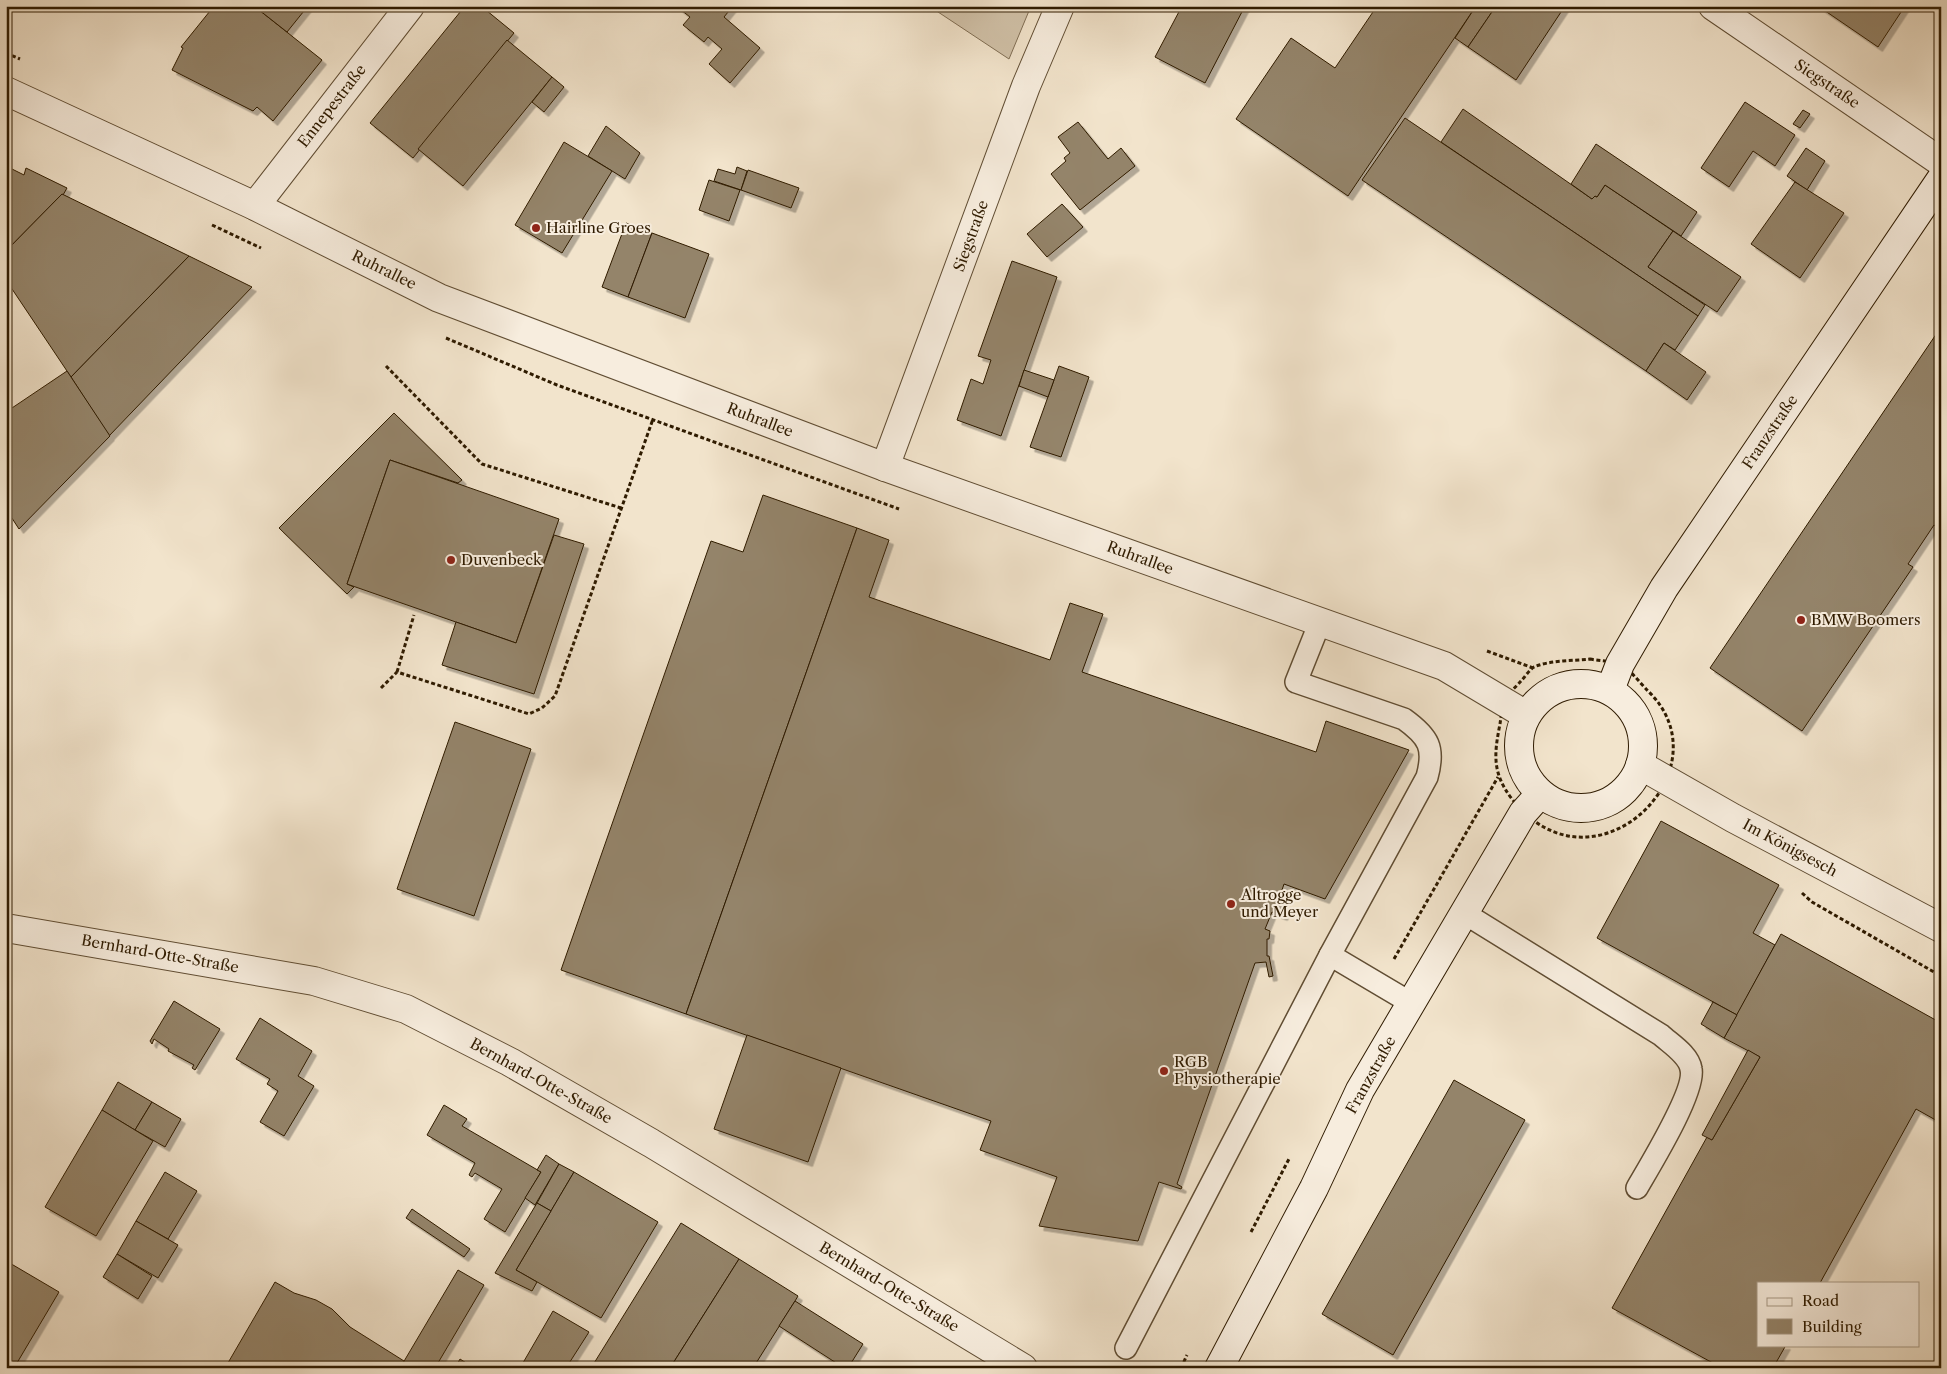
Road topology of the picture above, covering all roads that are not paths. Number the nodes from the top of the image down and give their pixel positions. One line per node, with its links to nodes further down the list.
1 (410, 6): 7 (street, Ennepestraße)
2 (1060, 6): 8 (street, Siegstraße)
3 (1713, 6): 5 (street, Siegstraße)
4 (6, 91): 7 (street, Ruhrallee)
5 (1941, 162)
6 (1941, 179): 10 (street, Franzstraße)
7 (255, 206): 8 (street, Ruhrallee)
8 (885, 467): 9 (street, Ruhrallee)
9 (1320, 622): 11 (street, Ruhrallee); 17 (lane)
10 (1610, 690): 11 (street); 12 (street)
11 (1515, 708): 13 (street)
12 (1640, 765): 13 (street); 16 (street, Im Königsesch)
13 (1532, 803): 14 (street, Franzstraße)
14 (1464, 913): 18 (street, Franzstraße); 19 (lane)
15 (6, 928): 21 (street, Bernhard-Otte-Straße)
16 (1941, 928)
17 (1330, 955): 18 (lane); 20 (lane)
18 (1411, 1003): 22 (street, Franzstraße)
19 (1636, 1188)
20 (1126, 1348)
21 (1023, 1368)
22 (1219, 1368)

